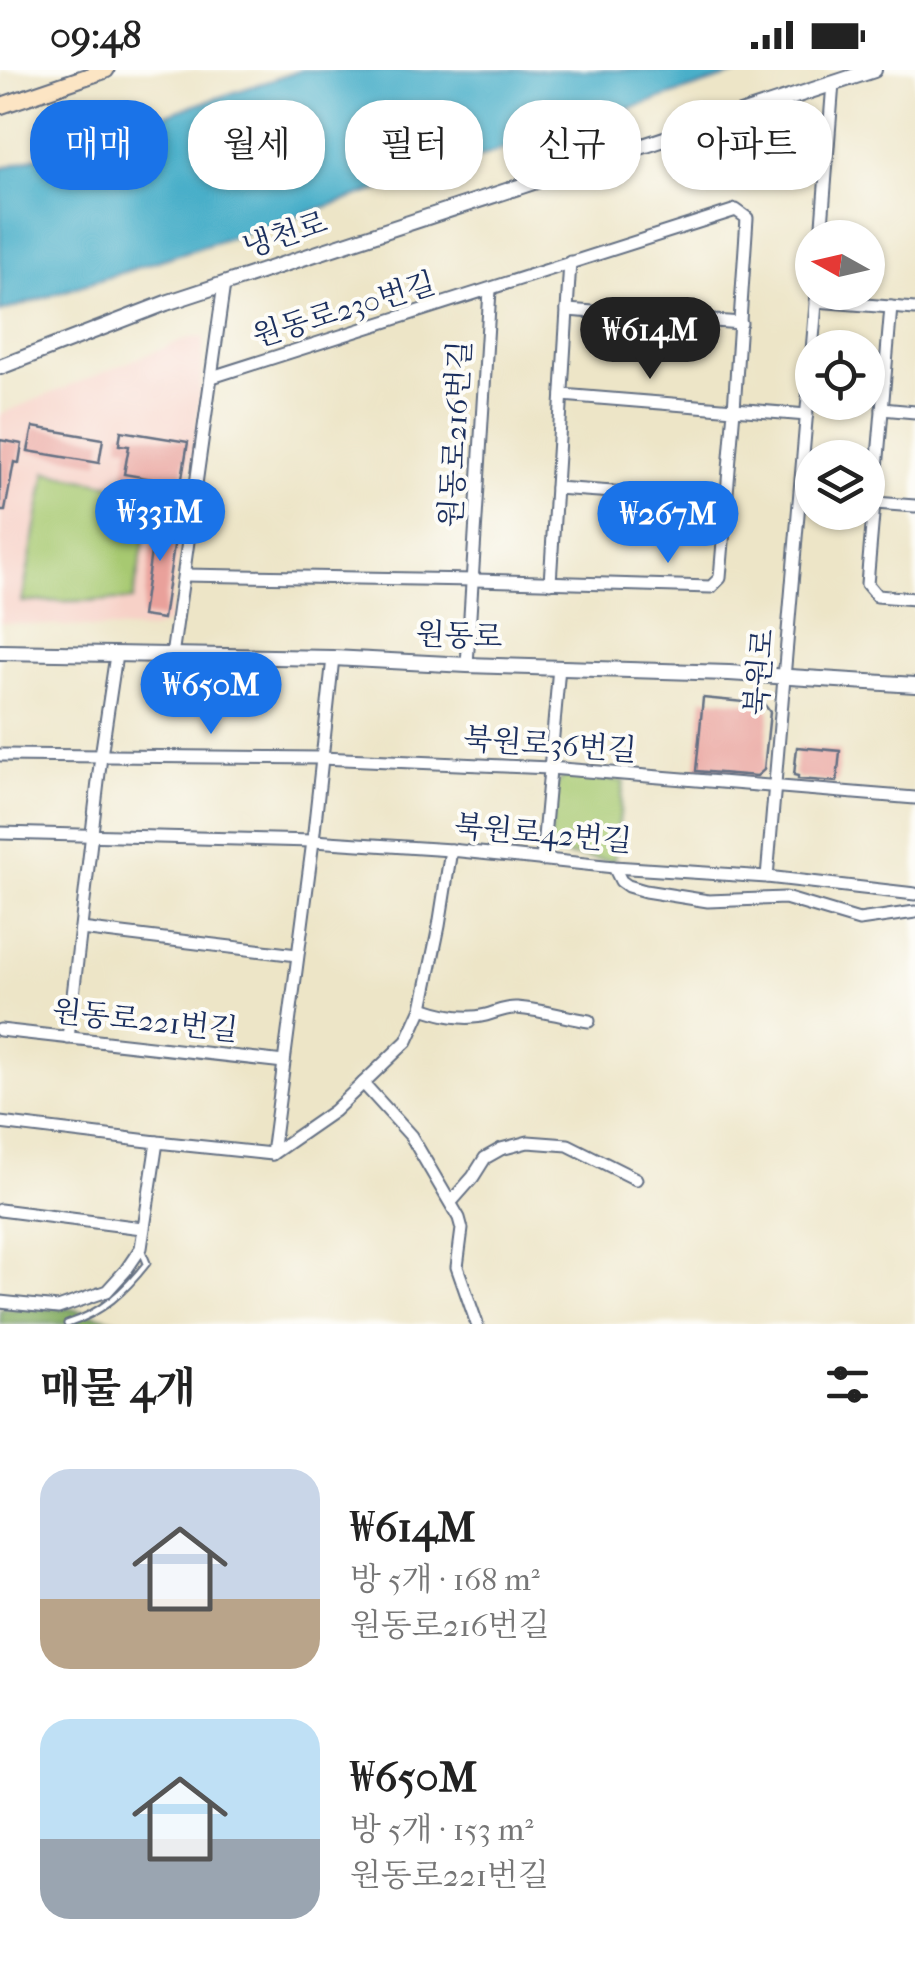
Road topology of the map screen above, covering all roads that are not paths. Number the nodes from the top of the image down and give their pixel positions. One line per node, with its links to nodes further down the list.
1 (106, 70): 4 (main road)
2 (874, 70): 3 (street, 냉천로)
3 (833, 84): 5 (street); 7 (street, 냉천로)
4 (0, 106)
5 (822, 220)
6 (570, 262): 8 (street); 12 (street); 13 (street)
7 (224, 284): 14 (street, 냉천로); 16 (street, 원동로230번길)
8 (490, 290): 16 (street, 원동로230번길); 29 (street, 원동로216번길)
9 (885, 306): 10 (street)
10 (890, 307): 11 (street); 15 (street)
11 (915, 309)
12 (568, 310): 13 (street); 17 (street)
13 (741, 324): 19 (street)
14 (0, 367)
15 (885, 371)
16 (212, 377): 28 (street, 원동로230번길)
17 (562, 395): 19 (street); 23 (street)
18 (885, 409): 20 (street)
19 (734, 410): 21 (street); 24 (street)
20 (915, 412)
21 (795, 414)
22 (807, 420): 38 (street, 북원로)
23 (556, 488): 24 (street); 30 (street)
24 (727, 500): 30 (street)
25 (885, 504): 26 (street)
26 (915, 506)
27 (873, 530): 31 (street)
28 (184, 575): 29 (street); 34 (street, 원동로230번길)
29 (474, 580): 30 (street); 36 (street, 원동로216번길)
30 (550, 583)
31 (915, 599)
32 (0, 652): 33 (street, 원동로)
33 (116, 655): 34 (street, 원동로); 41 (street)
34 (172, 656): 35 (street, 원동로)
35 (333, 658): 36 (street, 원동로); 42 (street)
36 (468, 665): 37 (street, 원동로)
37 (559, 667): 38 (street, 원동로); 43 (street)
38 (784, 677): 39 (street, 원동로); 44 (street, 북원로)
39 (915, 686)
40 (0, 755): 41 (street)
41 (101, 756): 42 (street); 47 (street)
42 (321, 758): 43 (street, 북원로36번길); 48 (street)
43 (550, 768): 44 (street, 북원로36번길); 50 (street)
44 (775, 787): 45 (street, 북원로36번길); 52 (street, 북원로)
45 (915, 798)
46 (0, 833): 47 (street)
47 (93, 835): 48 (street); 55 (street)
48 (314, 841): 49 (street, 북원로42번길); 56 (street)
49 (451, 850): 50 (street, 북원로42번길); 57 (street)
50 (542, 860): 51 (street, 북원로42번길)
51 (614, 866): 52 (street, 북원로42번길); 54 (street)
52 (768, 877): 53 (street, 북원로42번길)
53 (915, 894)
54 (915, 912)
55 (81, 929): 56 (street); 60 (street)
56 (297, 955): 61 (street)
57 (422, 1008): 58 (street); 62 (street)
58 (589, 1021)
59 (0, 1030): 60 (street, 원동로221번길)
60 (68, 1038): 61 (street, 원동로221번길)
61 (284, 1062): 65 (street)
62 (363, 1082): 65 (street); 67 (street)
63 (0, 1123): 64 (street)
64 (156, 1142): 65 (street); 69 (street)
65 (272, 1154)
66 (636, 1179): 67 (street)
67 (451, 1202): 73 (street)
68 (0, 1210): 69 (street)
69 (142, 1228): 70 (street)
70 (140, 1248): 71 (street); 72 (lane)
71 (0, 1302)
72 (67, 1324)
73 (476, 1324)

